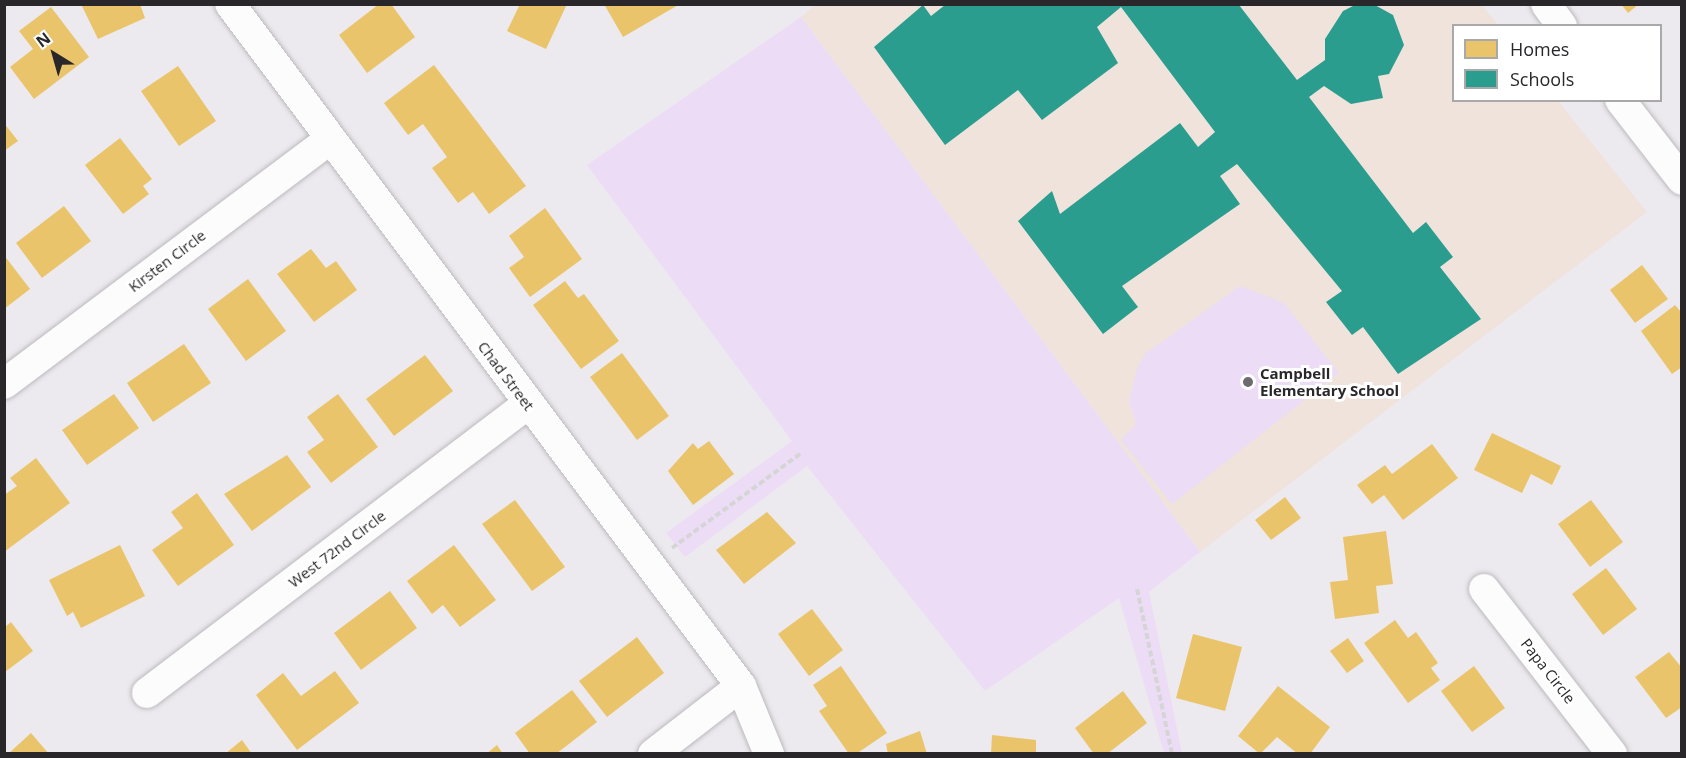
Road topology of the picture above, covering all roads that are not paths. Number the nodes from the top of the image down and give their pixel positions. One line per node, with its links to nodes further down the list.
1 (230, 4): 5 (street, Chad Street)
2 (1546, 4): 3 (street)
3 (1561, 24)
4 (1622, 102): 6 (street)
5 (330, 139): 7 (street, Kirsten Circle); 8 (street, Chad Street)
6 (1682, 180)
7 (4, 384)
8 (527, 405): 10 (street, Chad Street); 11 (street, West 72nd Circle)
9 (1484, 589): 14 (street, Papa Circle)
10 (741, 686): 12 (street); 13 (street, Chad Street)
11 (147, 693)
12 (653, 753)
13 (769, 753)
14 (1612, 753)

